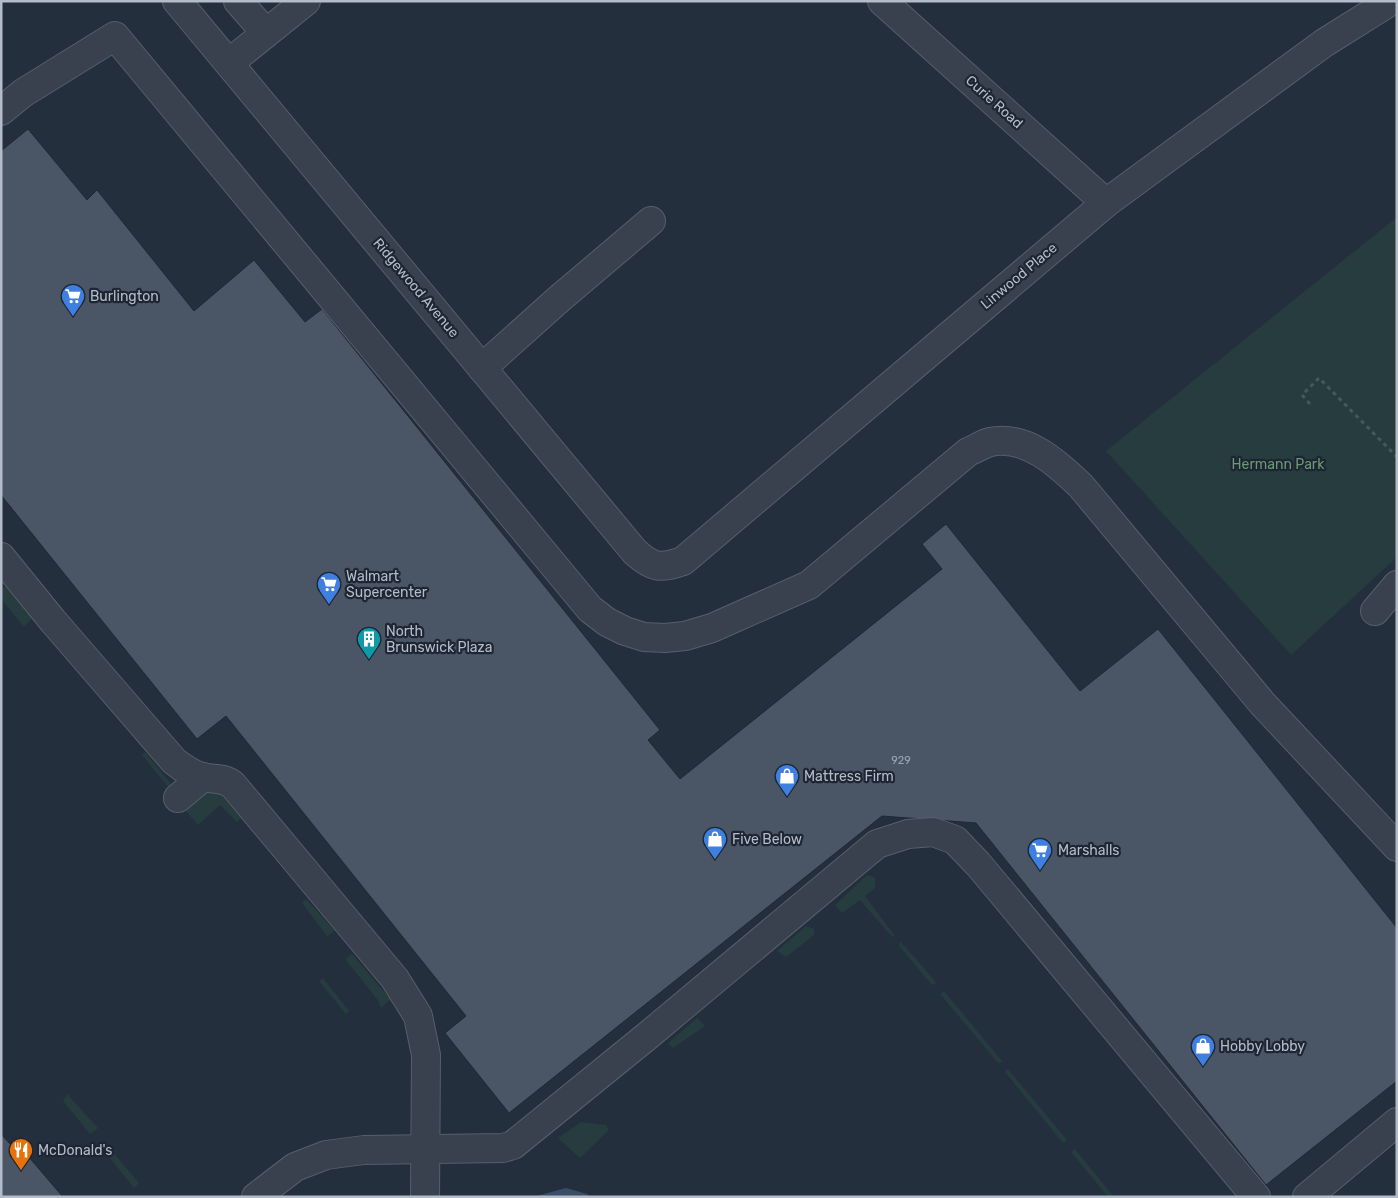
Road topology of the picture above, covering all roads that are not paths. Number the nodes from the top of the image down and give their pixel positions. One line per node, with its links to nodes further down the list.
1 (177, 1): 7 (street, Ridgewood Avenue)
2 (238, 1): 6 (street)
3 (306, 1): 6 (street)
4 (882, 1): 9 (street, Curie Road)
5 (1391, 1): 9 (street, Linwood Place)
6 (266, 33): 7 (street)
7 (229, 63): 11 (street, Ridgewood Avenue)
8 (1, 111): 18 (street)
9 (1106, 203): 13 (street, Linwood Place)
10 (651, 221): 11 (street)
11 (482, 368): 13 (street, Ridgewood Avenue)
12 (1, 557): 16 (street)
13 (661, 567)
14 (1397, 585): 15 (street)
15 (1376, 611)
16 (203, 777): 17 (street); 20 (street)
17 (178, 798)
18 (1397, 847)
19 (1397, 1122): 24 (street)
20 (424, 1150): 21 (street); 22 (street); 23 (street)
21 (256, 1197)
22 (425, 1197)
23 (1256, 1197)
24 (1307, 1197)

